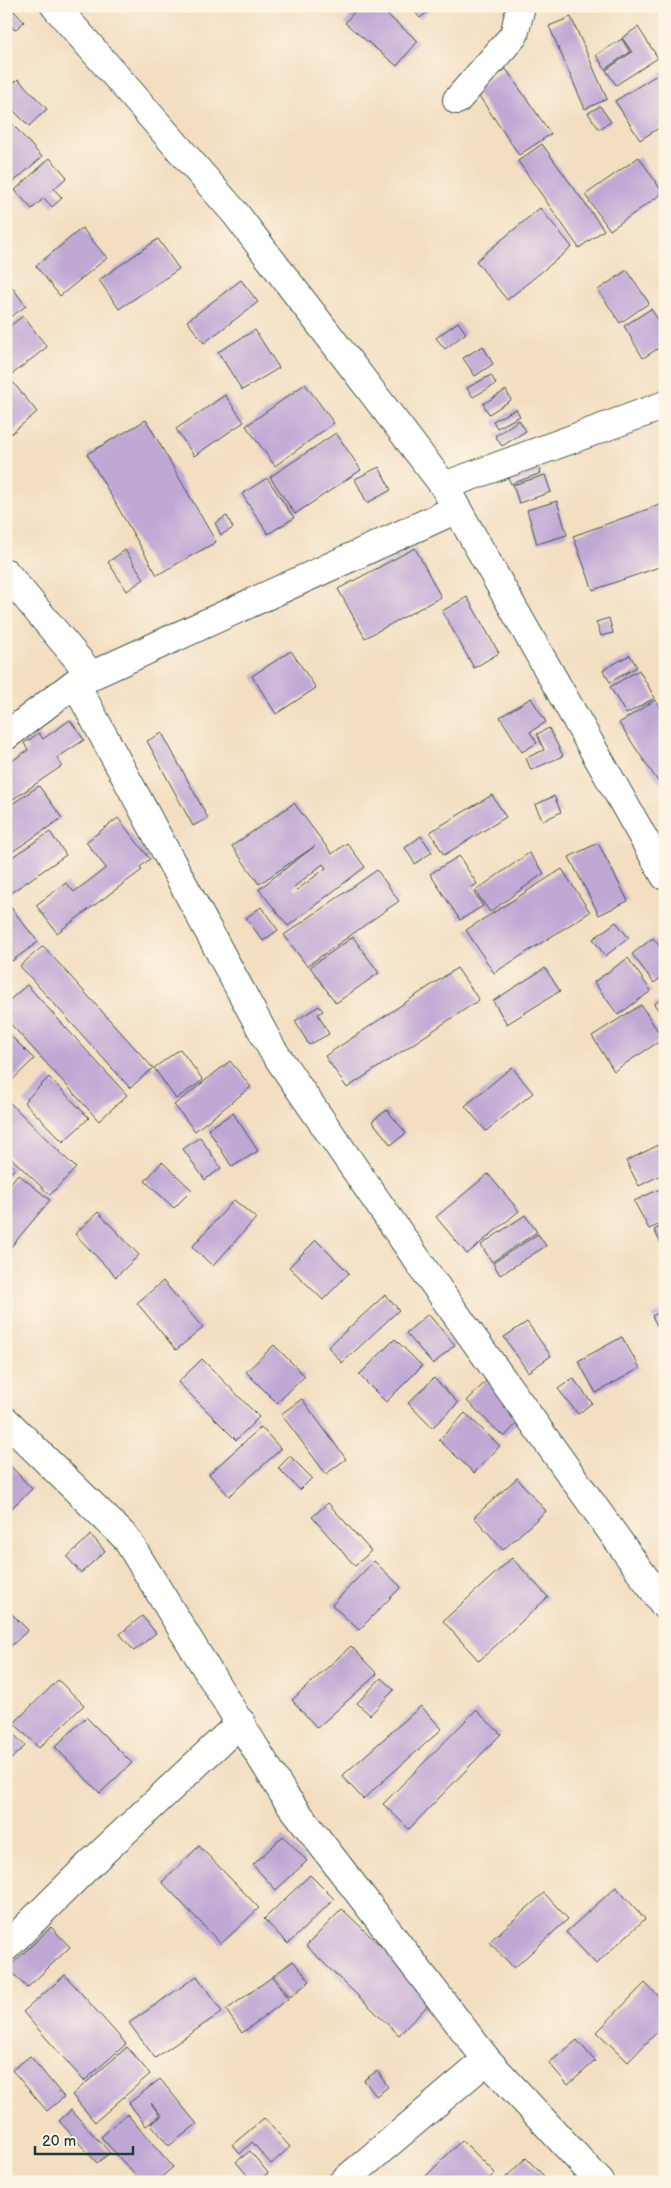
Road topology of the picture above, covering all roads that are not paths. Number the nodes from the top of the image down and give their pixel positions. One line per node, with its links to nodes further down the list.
1 (55, 6): 5 (street)
2 (521, 6): 3 (street)
3 (457, 100)
4 (665, 405): 5 (street)
5 (450, 498): 7 (street); 9 (street)
6 (6, 573): 7 (street)
7 (84, 680): 8 (street); 11 (street)
8 (6, 736)
9 (665, 876)
10 (6, 1421): 12 (street)
11 (665, 1606)
12 (241, 1722): 13 (street); 14 (street)
13 (6, 1947)
14 (487, 2060): 15 (street); 16 (street)
15 (343, 2182)
16 (600, 2182)

